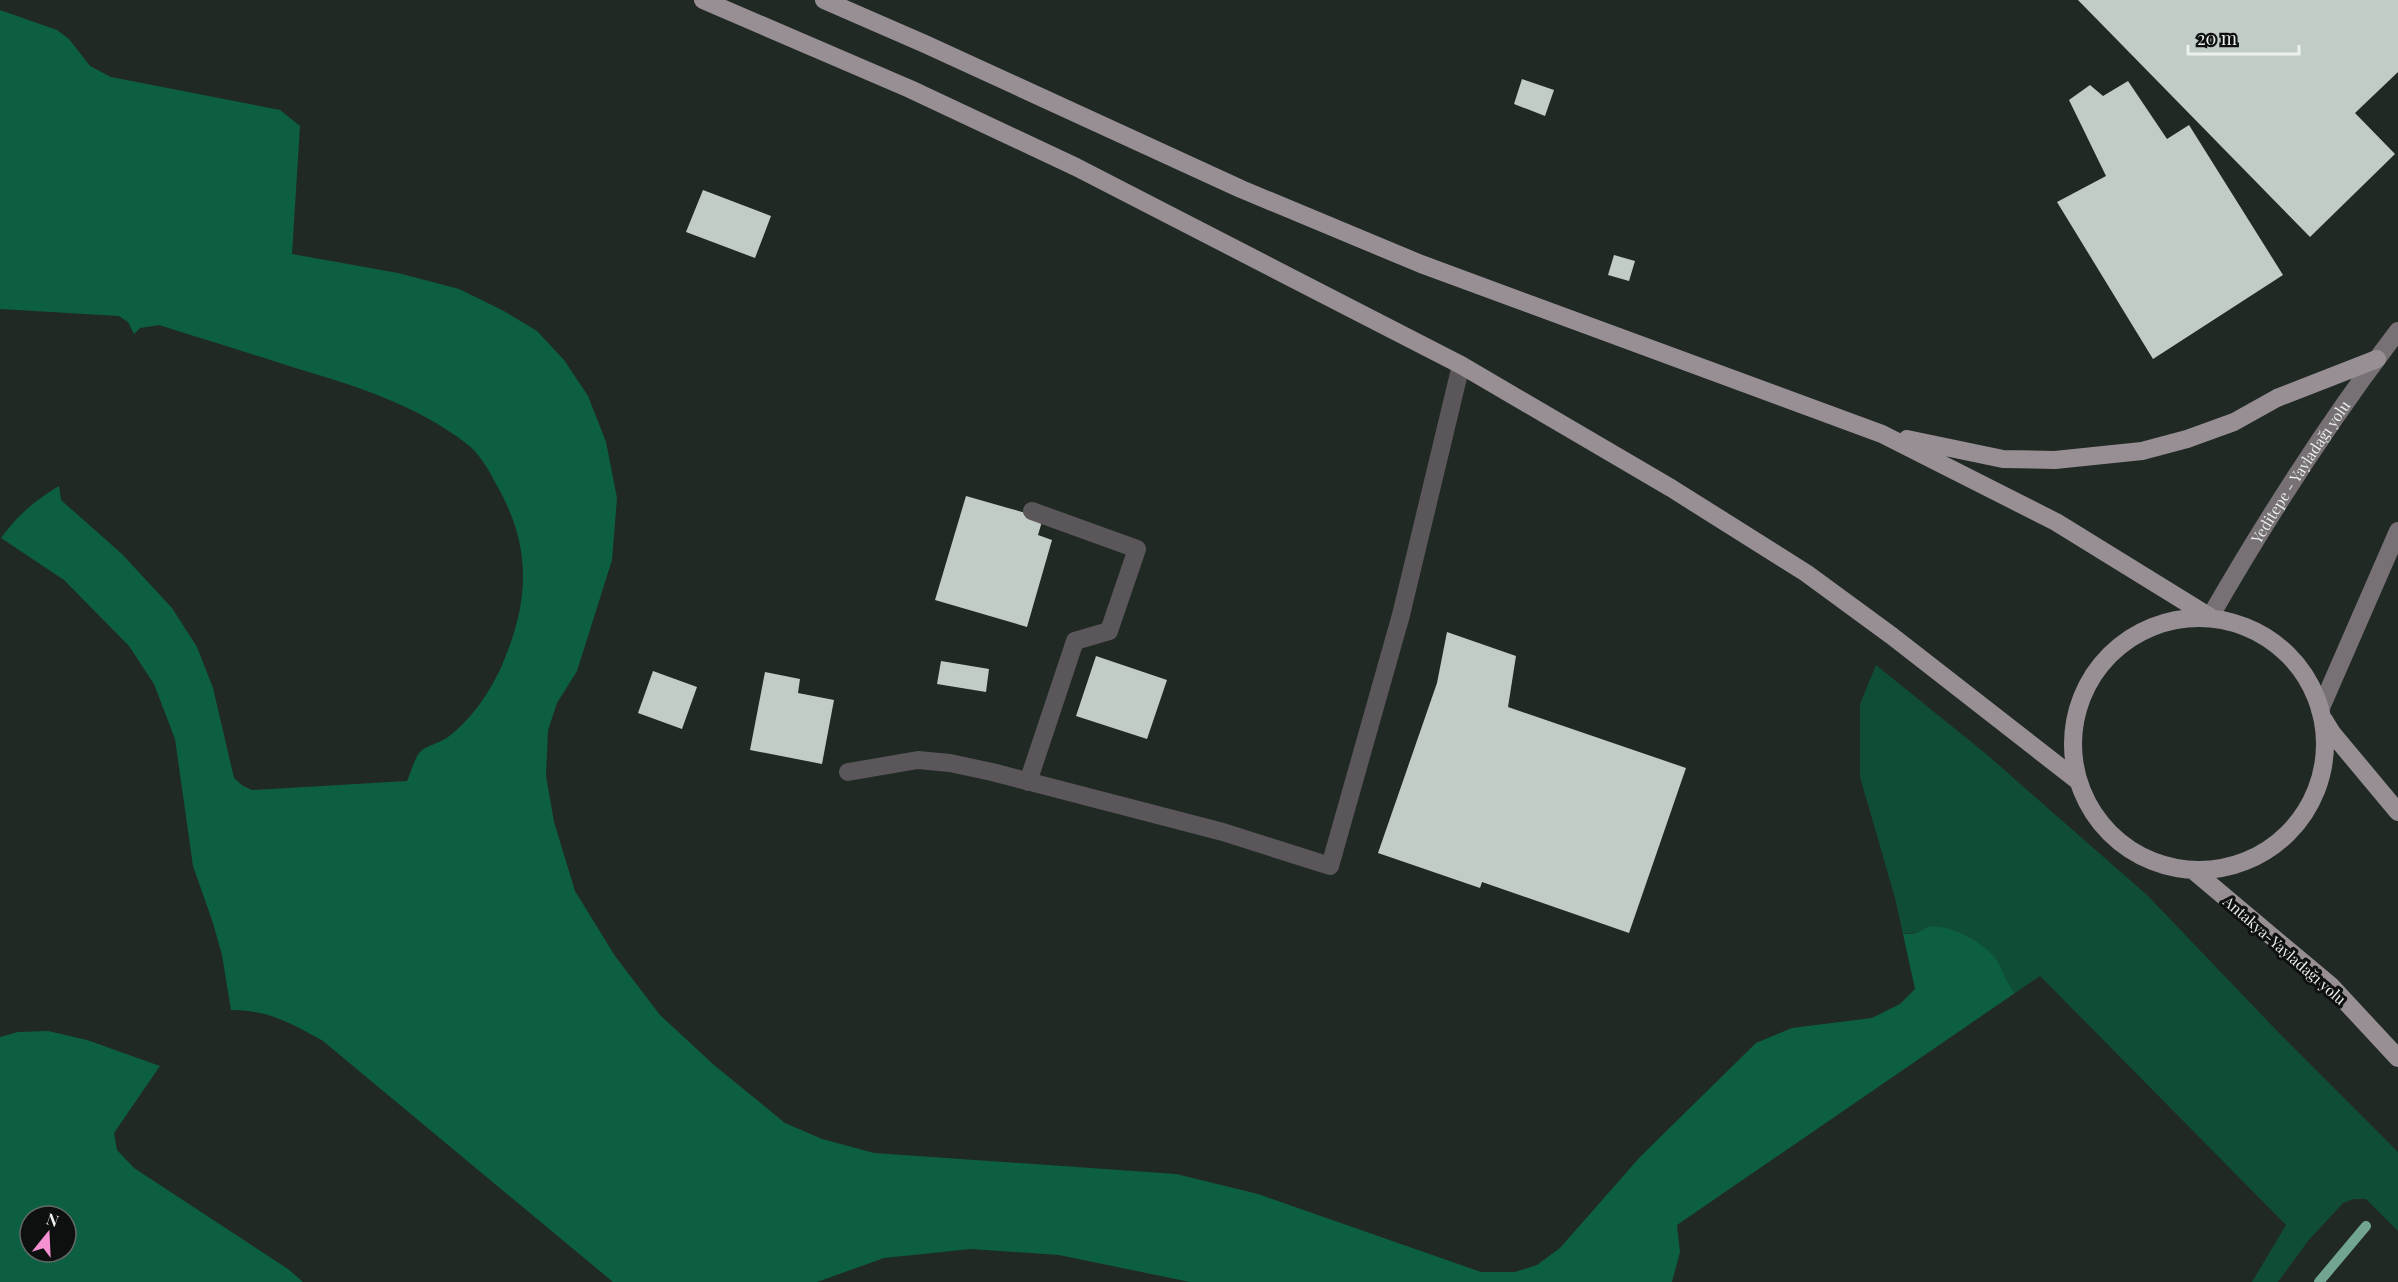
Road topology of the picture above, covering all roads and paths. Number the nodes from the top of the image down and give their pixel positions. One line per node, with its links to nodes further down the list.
1 (703, 0): 5 (highway)
2 (824, 0): 6 (highway)
3 (2398, 331): 4 (main road, Yeditepe - Yayladağı yolu)
4 (2376, 359): 6 (highway); 9 (main road, Yeditepe - Yayladağı yolu)
5 (1461, 365): 12 (street); 13 (highway)
6 (1882, 434): 9 (highway)
7 (1032, 511): 12 (street)
8 (2398, 531): 10 (main road)
9 (2210, 617): 10 (highway); 13 (highway)
10 (2322, 715): 14 (highway); 15 (highway)
11 (848, 772): 12 (street)
12 (1028, 782)
13 (2078, 782): 15 (highway)
14 (2398, 812)
15 (2194, 871): 16 (highway, Antakya-Yayladağı yolu)
16 (2398, 1058)

